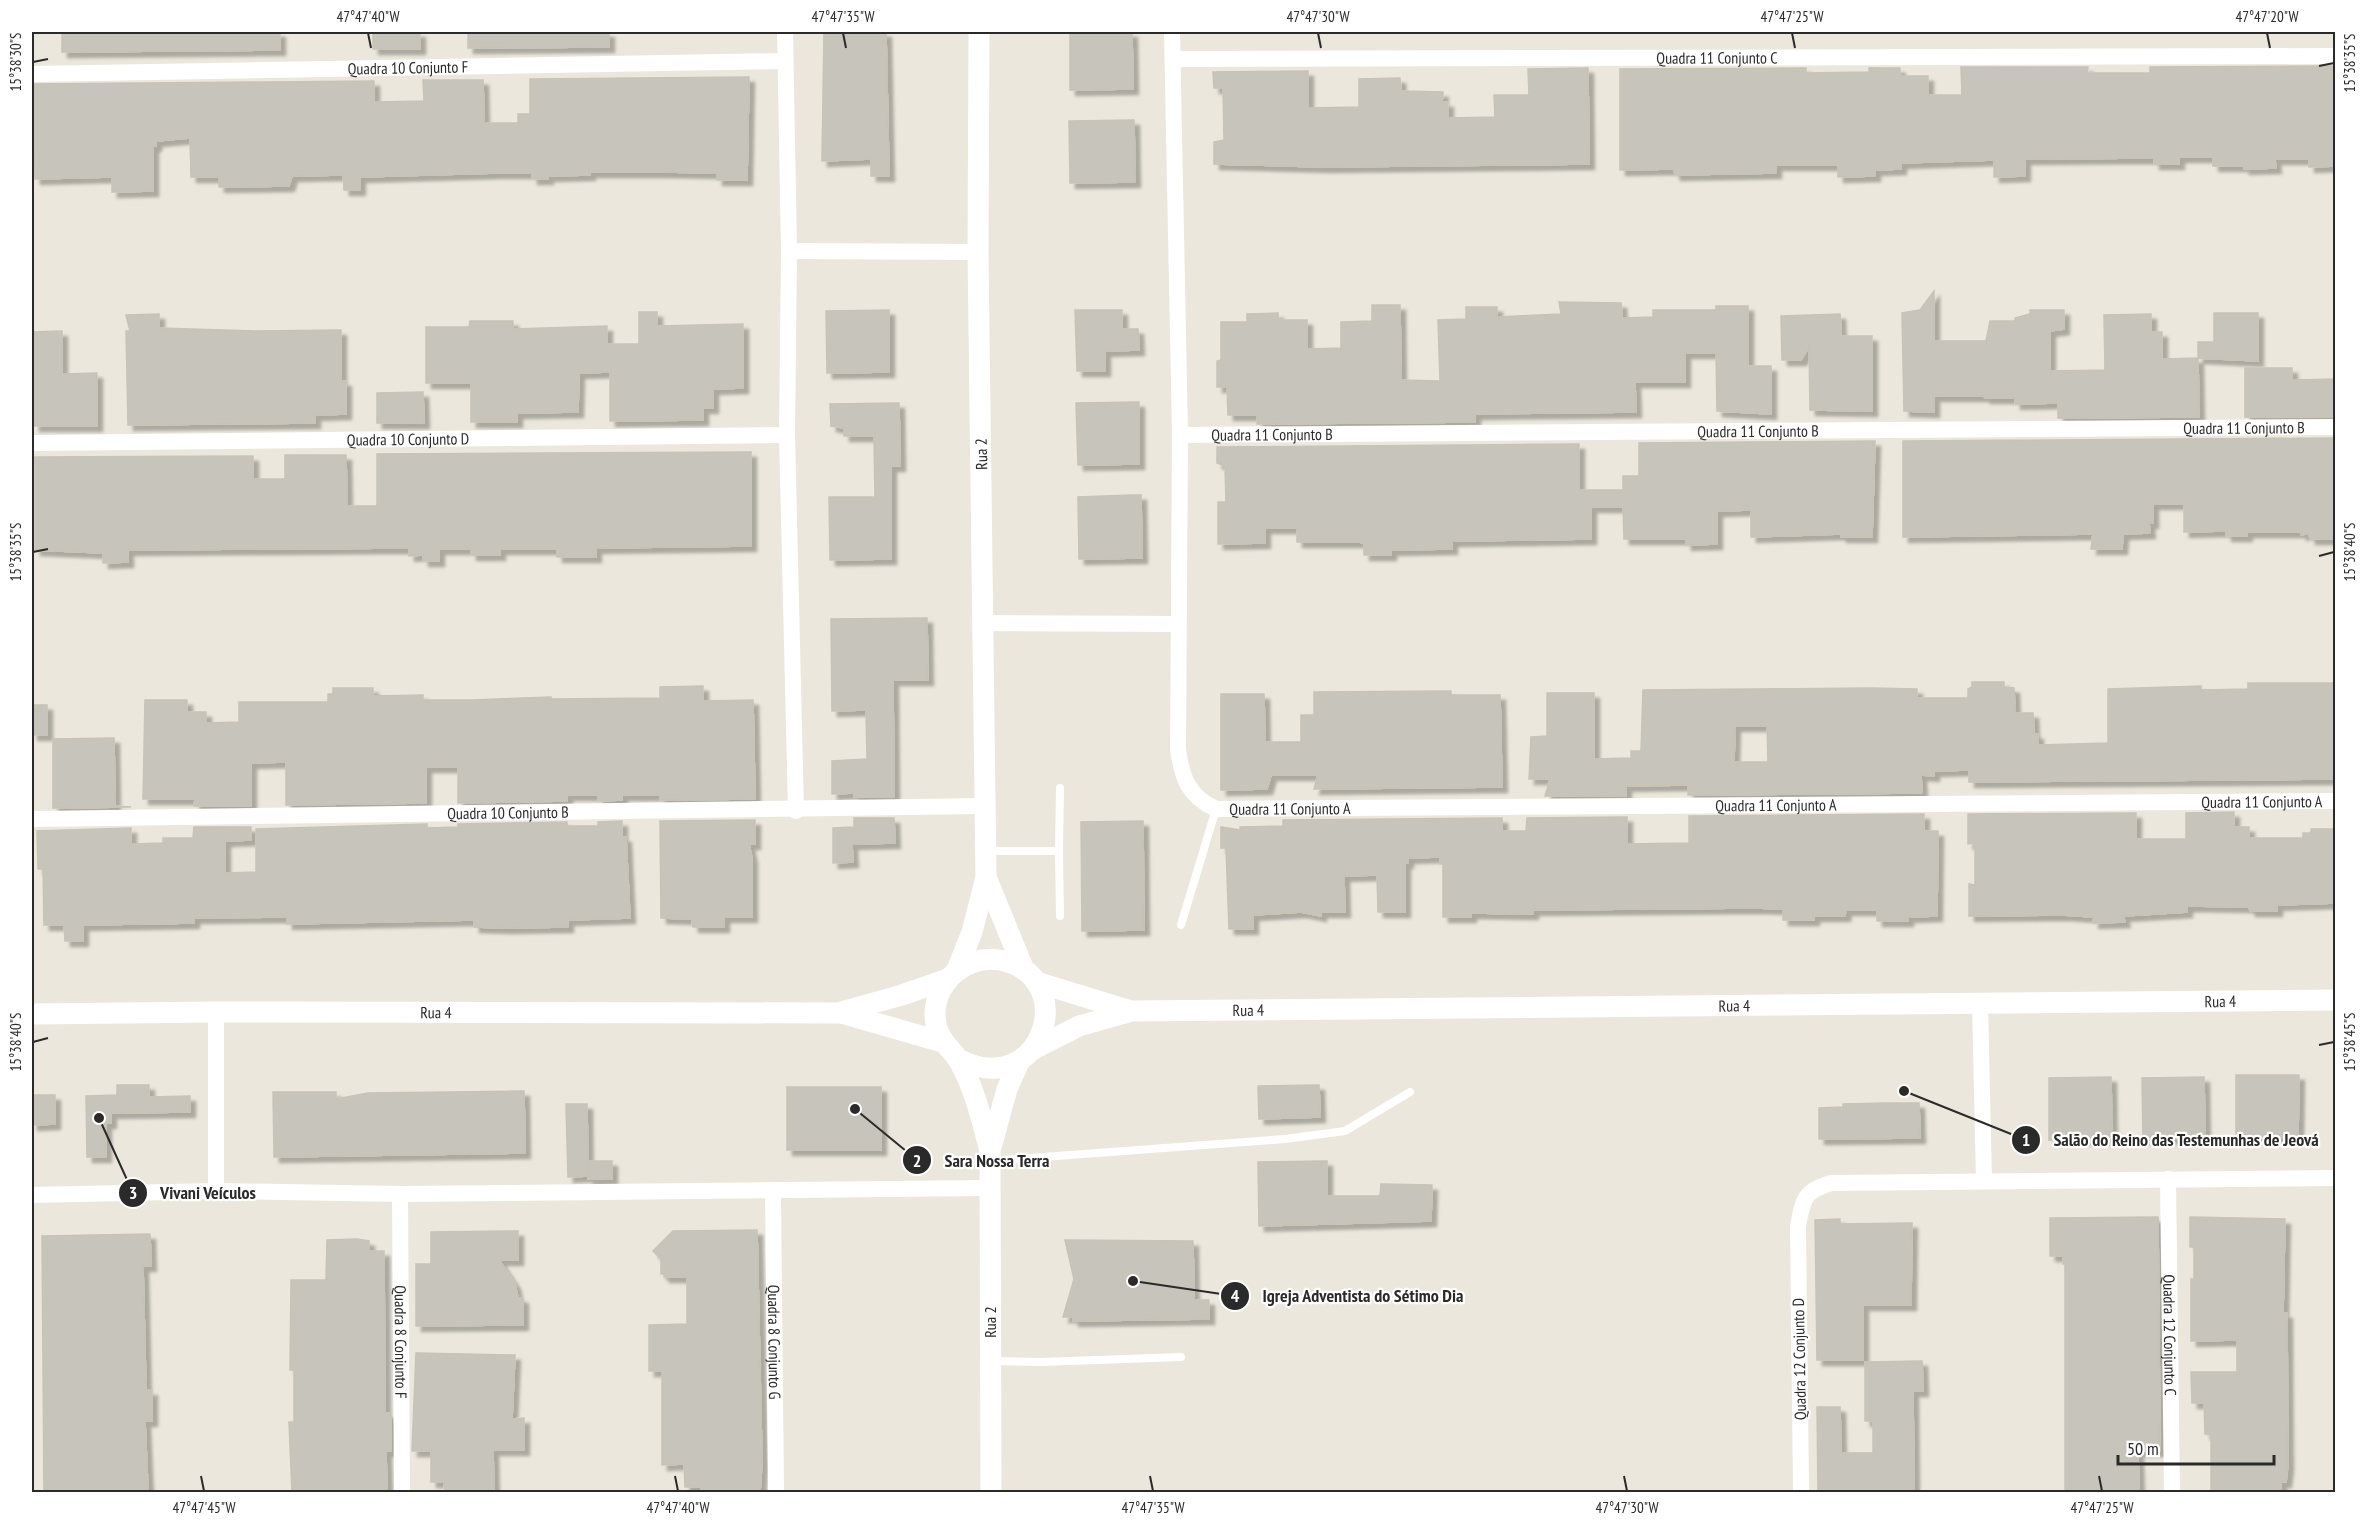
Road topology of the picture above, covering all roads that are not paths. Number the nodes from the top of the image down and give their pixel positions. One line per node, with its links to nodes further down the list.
1 (785, 32): 6 (street)
2 (979, 32): 9 (street, Rua 2)
3 (1172, 32): 5 (street)
4 (2336, 56): 5 (street, Quadra 11 Conjunto C)
5 (1173, 59): 12 (street)
6 (785, 61): 7 (street, Quadra 10 Conjunto F); 8 (street)
7 (32, 74)
8 (789, 251): 9 (street); 11 (street)
9 (978, 252): 14 (street, Rua 2)
10 (2336, 427): 12 (street, Quadra 11 Conjunto B)
11 (787, 435): 13 (street, Quadra 10 Conjunto D); 20 (street)
12 (1180, 435): 15 (street)
13 (32, 443)
14 (982, 623): 15 (street); 18 (street, Rua 2)
15 (1178, 624): 19 (street)
16 (1060, 789): 23 (lane)
17 (2336, 801): 19 (street, Quadra 11 Conjunto A)
18 (984, 806): 20 (street, Quadra 10 Conjunto B); 22 (street, Rua 2)
19 (1216, 809): 26 (lane)
20 (795, 811): 21 (street, Quadra 10 Conjunto B)
21 (32, 819)
22 (986, 851): 23 (lane); 24 (street, Rua 2)
23 (1059, 851): 25 (lane)
24 (986, 877): 27 (street); 28 (street)
25 (1060, 916)
26 (1181, 925)
27 (952, 975): 28 (street); 33 (street); 35 (street)
28 (1030, 976): 31 (street); 36 (street)
29 (2336, 1000): 30 (street, Rua 4)
30 (1980, 1004): 31 (street, Rua 4); 42 (street)
31 (1132, 1011): 36 (street)
32 (216, 1012): 33 (street, Rua 4); 34 (street, Rua 4); 45 (street)
33 (840, 1012): 35 (street)
34 (32, 1014)
35 (942, 1042): 37 (street)
36 (1027, 1055): 37 (street); 39 (street)
37 (958, 1059): 39 (street)
38 (1410, 1092): 39 (lane)
39 (990, 1156): 43 (street, Rua 2)
40 (2336, 1178): 41 (street, Quadra 12 Conjunto D)
41 (2168, 1179): 42 (street, Quadra 12 Conjunto D); 54 (street, Quadra 12 Conjunto C)
42 (1984, 1180): 53 (street, Quadra 12 Conjunto D)
43 (989, 1188): 44 (street); 49 (street, Rua 2)
44 (773, 1190): 46 (street); 51 (street, Quadra 8 Conjunto G)
45 (216, 1191): 46 (street); 47 (street)
46 (400, 1194): 50 (street, Quadra 8 Conjunto F)
47 (32, 1195)
48 (1181, 1357): 49 (lane)
49 (990, 1361): 52 (street, Rua 2)
50 (402, 1492)
51 (776, 1492)
52 (991, 1492)
53 (1801, 1492)
54 (2172, 1492)

